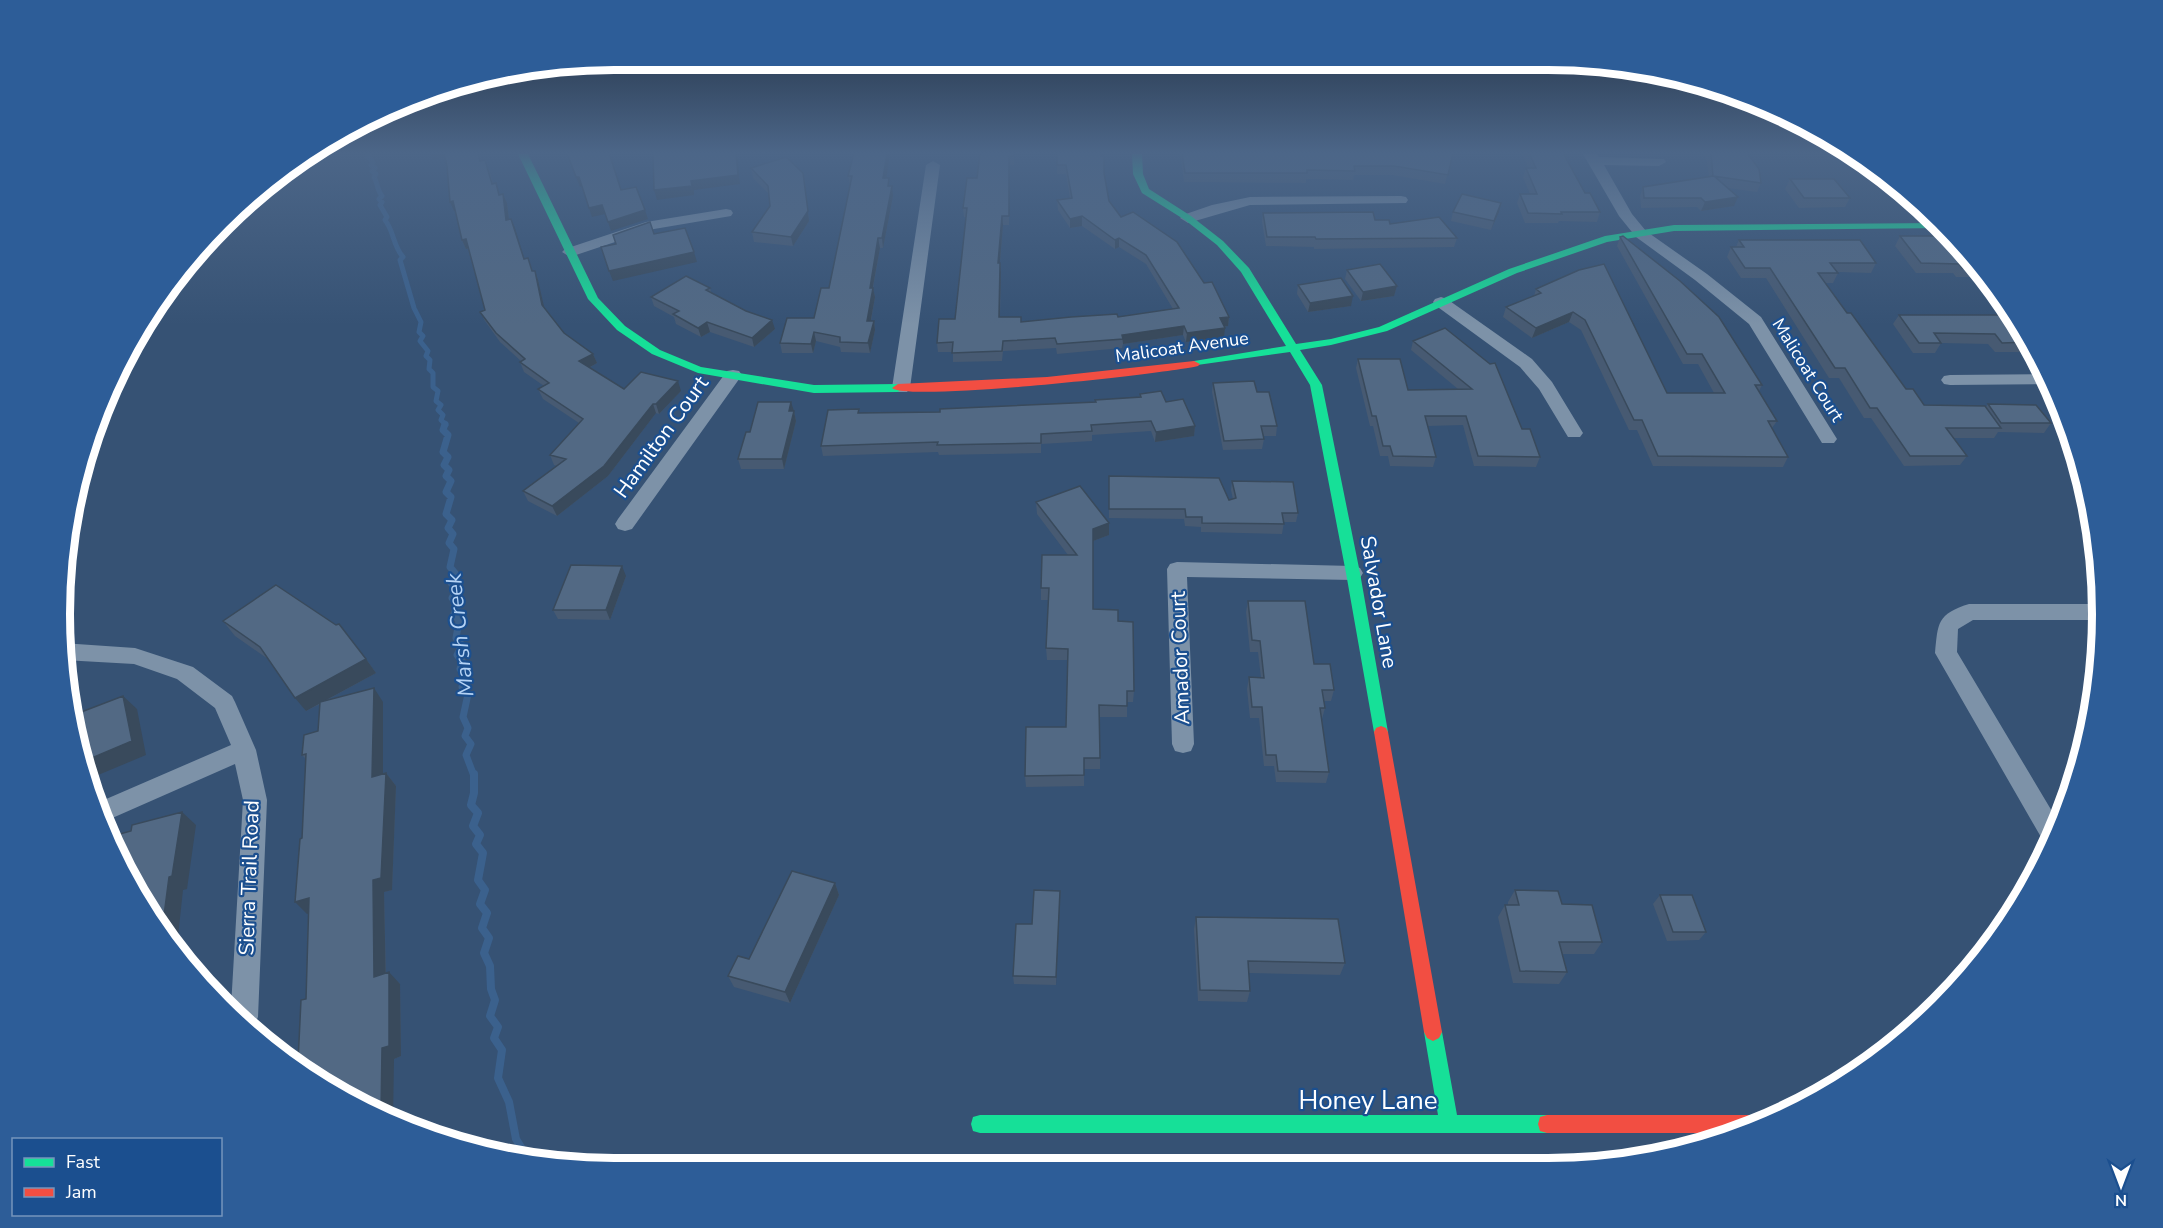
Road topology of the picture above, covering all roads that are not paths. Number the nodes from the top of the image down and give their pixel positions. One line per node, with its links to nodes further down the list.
1 (551, 211): 10 (street, Malicoat Avenue)
2 (927, 211): 16 (street)
3 (1177, 211): 7 (street, Salvador Lane)
4 (1207, 211): 7 (street)
5 (1623, 211): 9 (street, Malicoat Court)
6 (726, 213): 10 (street)
7 (1188, 218): 12 (street, Salvador Lane)
8 (1929, 226): 9 (street, Malicoat Avenue)
9 (1641, 234): 11 (street, Malicoat Avenue); 18 (street, Malicoat Court)
10 (570, 252): 13 (street, Malicoat Avenue)
11 (1441, 302): 12 (street, Malicoat Avenue); 17 (street)
12 (1293, 348): 16 (street, Malicoat Avenue); 20 (street, Salvador Lane)
13 (733, 375): 16 (street, Malicoat Avenue); 19 (street, Hamilton Court)
14 (2038, 379): 15 (street)
15 (1950, 380)
16 (902, 388)
17 (1574, 433)
18 (1828, 439)
19 (625, 524)
20 (1353, 573): 23 (street, Amador Court); 29 (street, Salvador Lane)
21 (2092, 612): 26 (street)
22 (72, 652): 24 (street, Sierra Trail Road)
23 (1184, 744)
24 (244, 750): 25 (street); 27 (street, Sierra Trail Road)
25 (107, 809)
26 (2049, 827)
27 (244, 1012)
28 (980, 1124): 29 (street, Honey Lane)
29 (1449, 1124): 30 (street, Honey Lane)
30 (1734, 1125)

